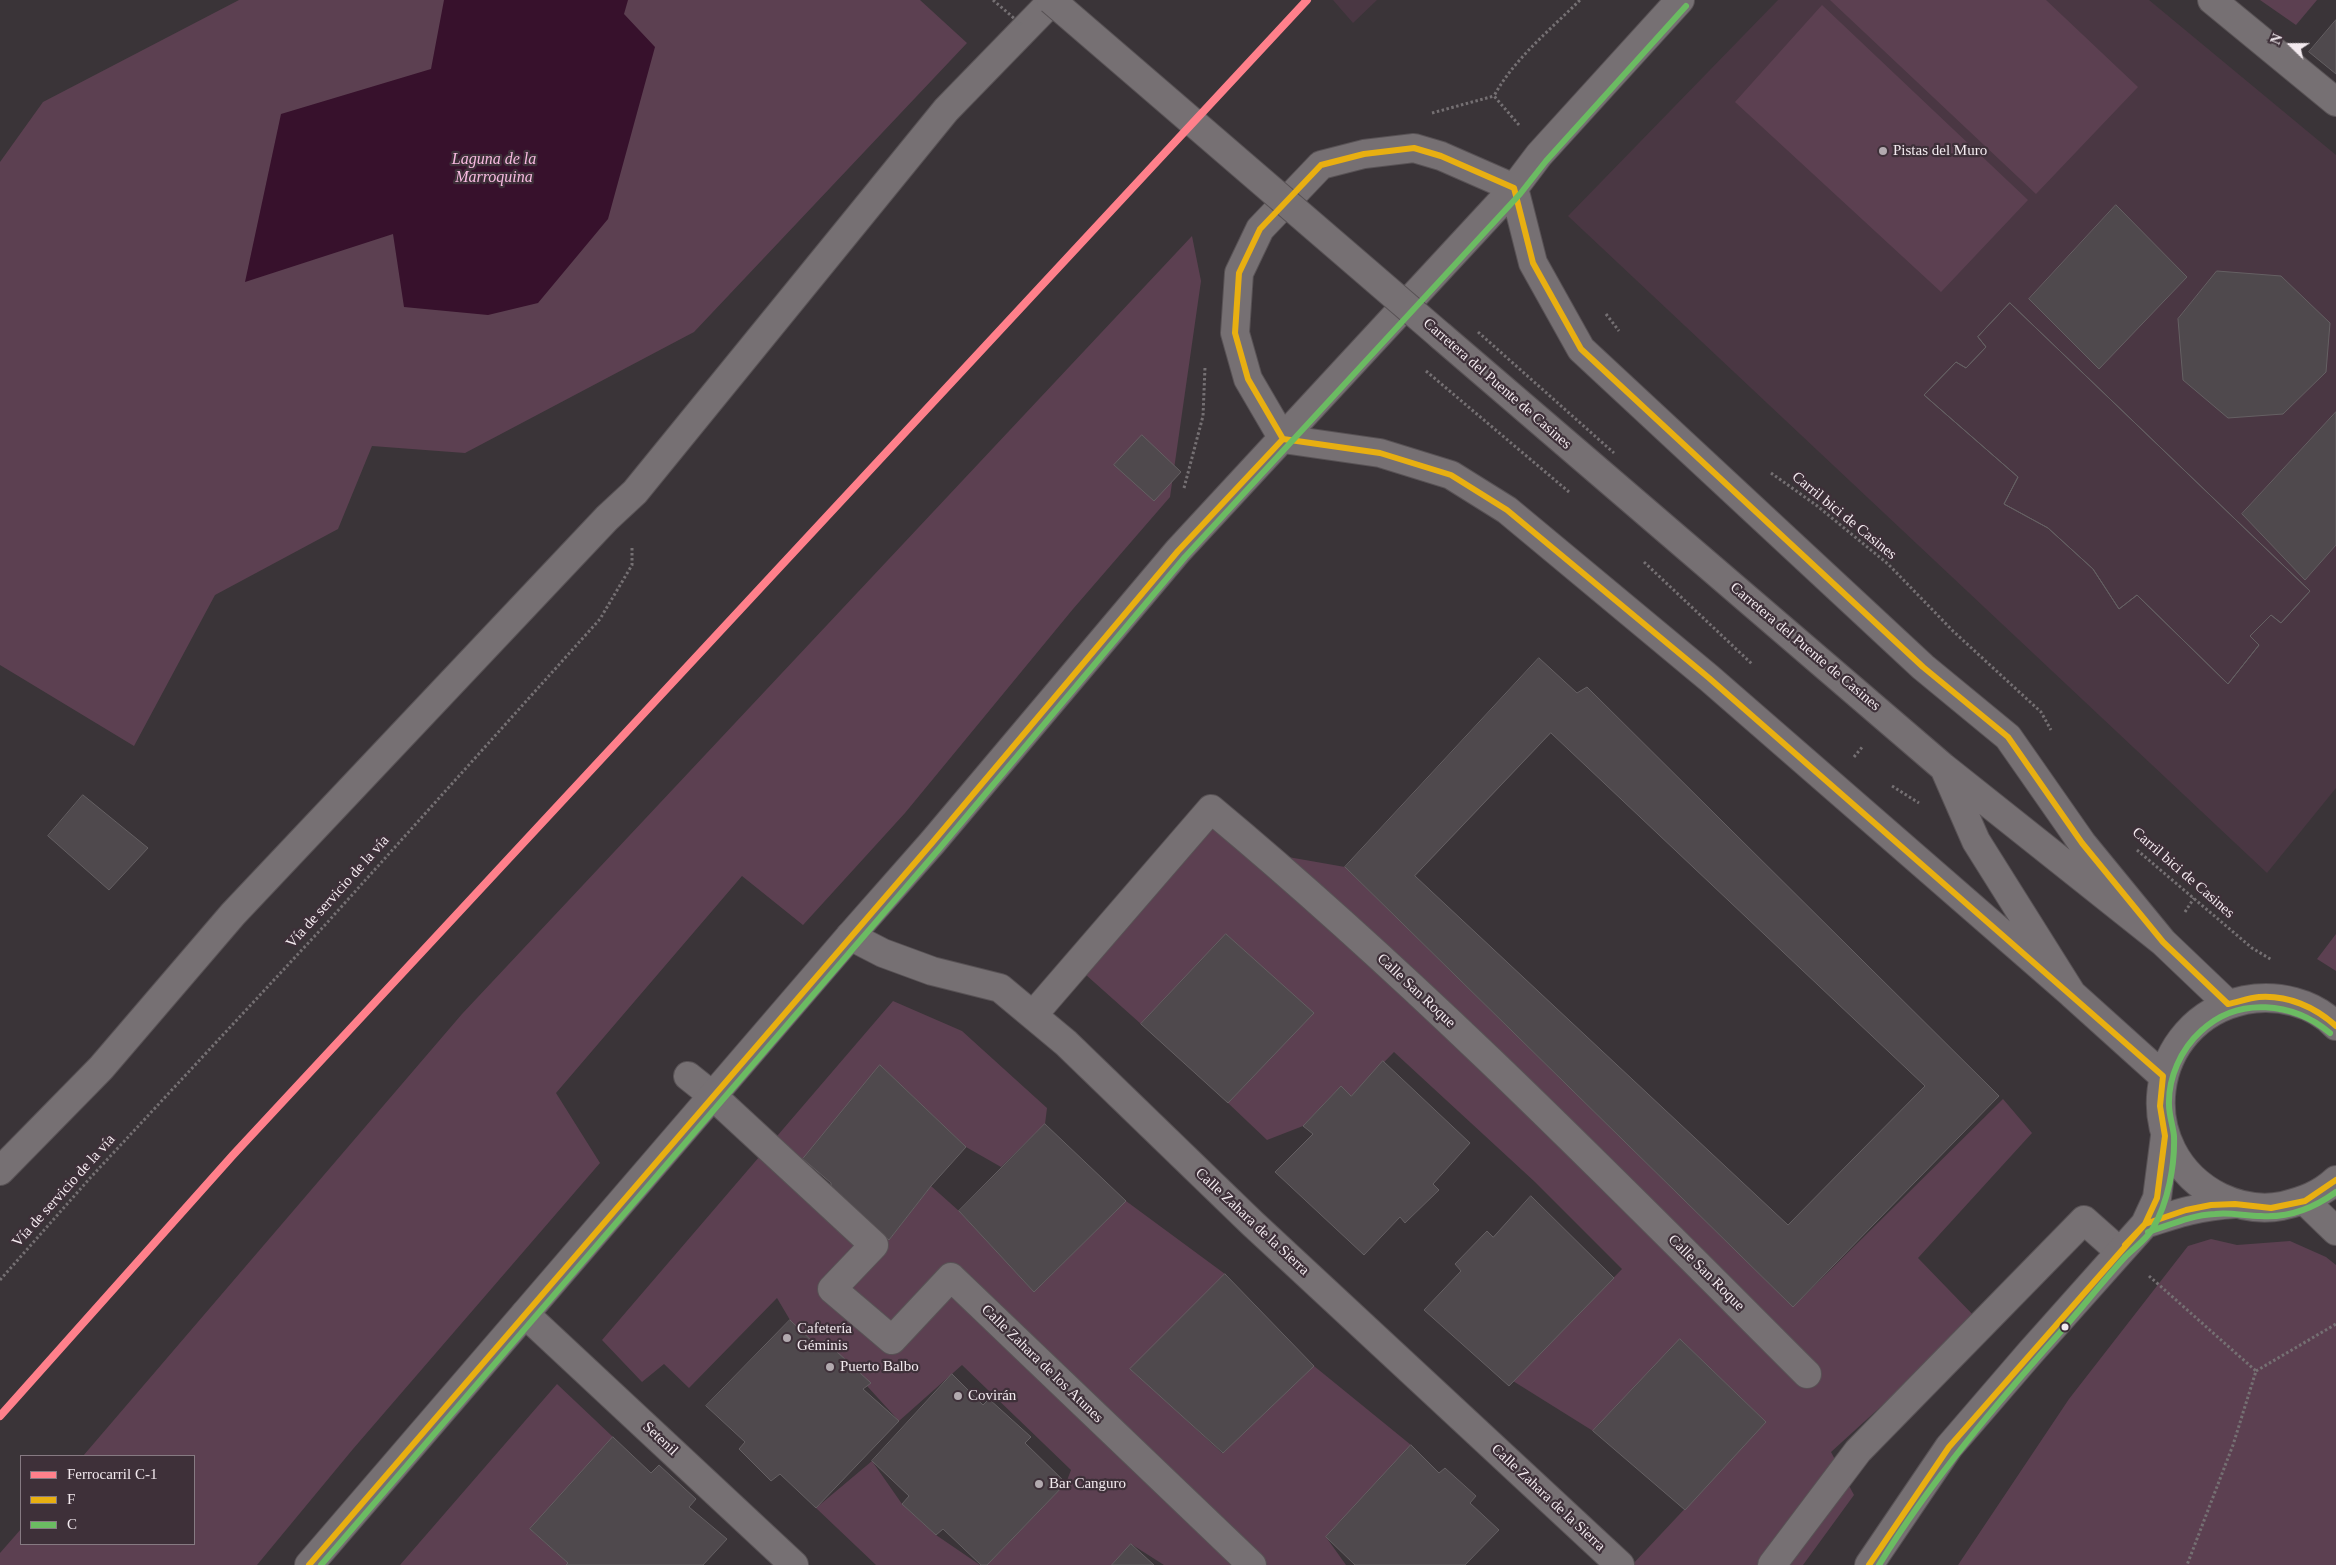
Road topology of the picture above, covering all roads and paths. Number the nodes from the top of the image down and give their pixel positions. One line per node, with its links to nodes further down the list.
1 (1052, 0): 16 (street); 18 (street, Carretera del Puente de Casines, bridge)
2 (1580, 0): 5 (path)
3 (1680, 0): 8 (street)
4 (2212, 0): 6 (street)
5 (1494, 96): 7 (path); 8 (path)
6 (2336, 102)
7 (1430, 114)
8 (1539, 156): 9 (street)
9 (1514, 188): 13 (street); 13 (street); 21 (street)
10 (1602, 308): 11 (path)
11 (1625, 338)
12 (1205, 360): 15 (path)
13 (1283, 439): 20 (street); 23 (street)
14 (1770, 472): 17 (path, Carril bici de Casines)
15 (1183, 491)
16 (635, 492): 31 (street); 38 (path, Vía de servicio de la vía)
17 (2053, 734)
18 (1943, 767): 21 (street, Carretera del Puente de Casines); 23 (street, Carretera del Puente de Casines)
19 (2131, 845): 22 (path, Carril bici de Casines)
20 (850, 936): 25 (street, Calle Zahara de la Sierra); 29 (street)
21 (2163, 942): 24 (street, Carretera del Puente de Casines)
22 (2276, 962)
23 (2072, 994): 28 (street, Carretera del Puente de Casines)
24 (2228, 1004): 26 (street); 28 (street)
25 (1032, 1015): 42 (street, Calle San Roque); 46 (street, Calle Zahara de la Sierra)
26 (2336, 1026)
27 (688, 1076): 29 (street)
28 (2163, 1076): 30 (street)
29 (713, 1096): 39 (street); 45 (street, Calle Zahara de los Atunes)
30 (2165, 1136): 34 (street); 35 (street)
31 (0, 1171)
32 (2336, 1180): 33 (street)
33 (2305, 1200): 34 (street); 36 (street)
34 (2235, 1204): 35 (street)
35 (2145, 1224): 37 (street)
36 (2336, 1230)
37 (2120, 1251): 41 (path); 47 (street); 48 (street)
38 (0, 1280)
39 (525, 1314): 43 (street); 44 (street, Setenil)
40 (2336, 1324): 41 (path)
41 (2256, 1371): 49 (path)
42 (1807, 1374)
43 (309, 1565)
44 (794, 1565)
45 (1252, 1565)
46 (1620, 1565)
47 (1772, 1565)
48 (1869, 1565)
49 (2187, 1565)

